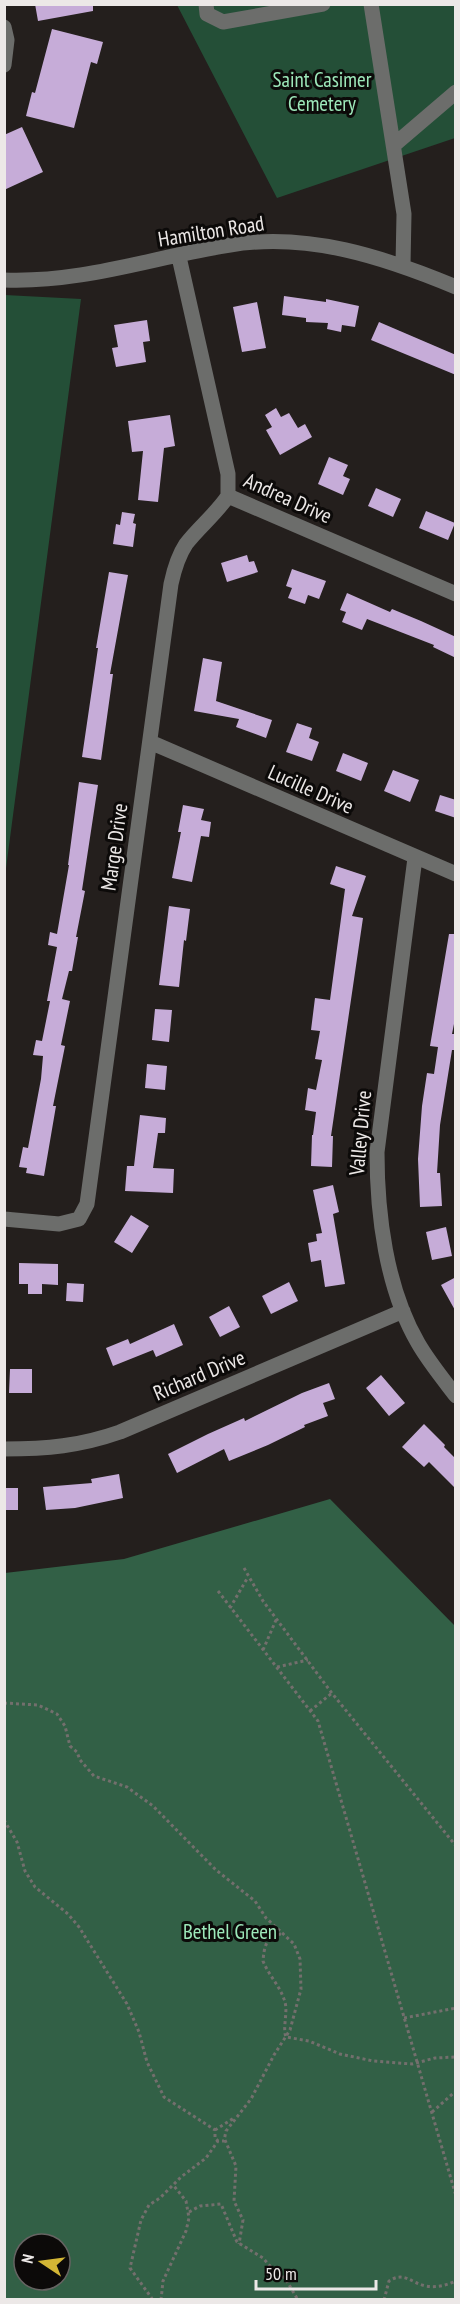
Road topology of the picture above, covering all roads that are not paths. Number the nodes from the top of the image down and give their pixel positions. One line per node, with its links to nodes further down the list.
1 (206, 4): 2 (street)
2 (323, 4)
3 (371, 4): 7 (street)
4 (4, 27): 5 (street)
5 (4, 65)
6 (456, 92): 7 (street)
7 (394, 145): 9 (street)
8 (179, 256): 9 (street, Hamilton Road); 10 (street, Hamilton Road); 12 (street, Andrea Drive)
9 (403, 265): 11 (street, Hamilton Road)
10 (4, 280)
11 (456, 287)
12 (228, 496): 13 (street, Andrea Drive); 14 (street, Marge Drive)
13 (456, 594)
14 (150, 742): 15 (street, Lucille Drive); 17 (street, Marge Drive)
15 (415, 858): 16 (street, Lucille Drive); 18 (street, Valley Drive)
16 (456, 874)
17 (4, 1219)
18 (403, 1311): 19 (street, Valley Drive); 20 (street, Richard Drive)
19 (456, 1396)
20 (4, 1449)

